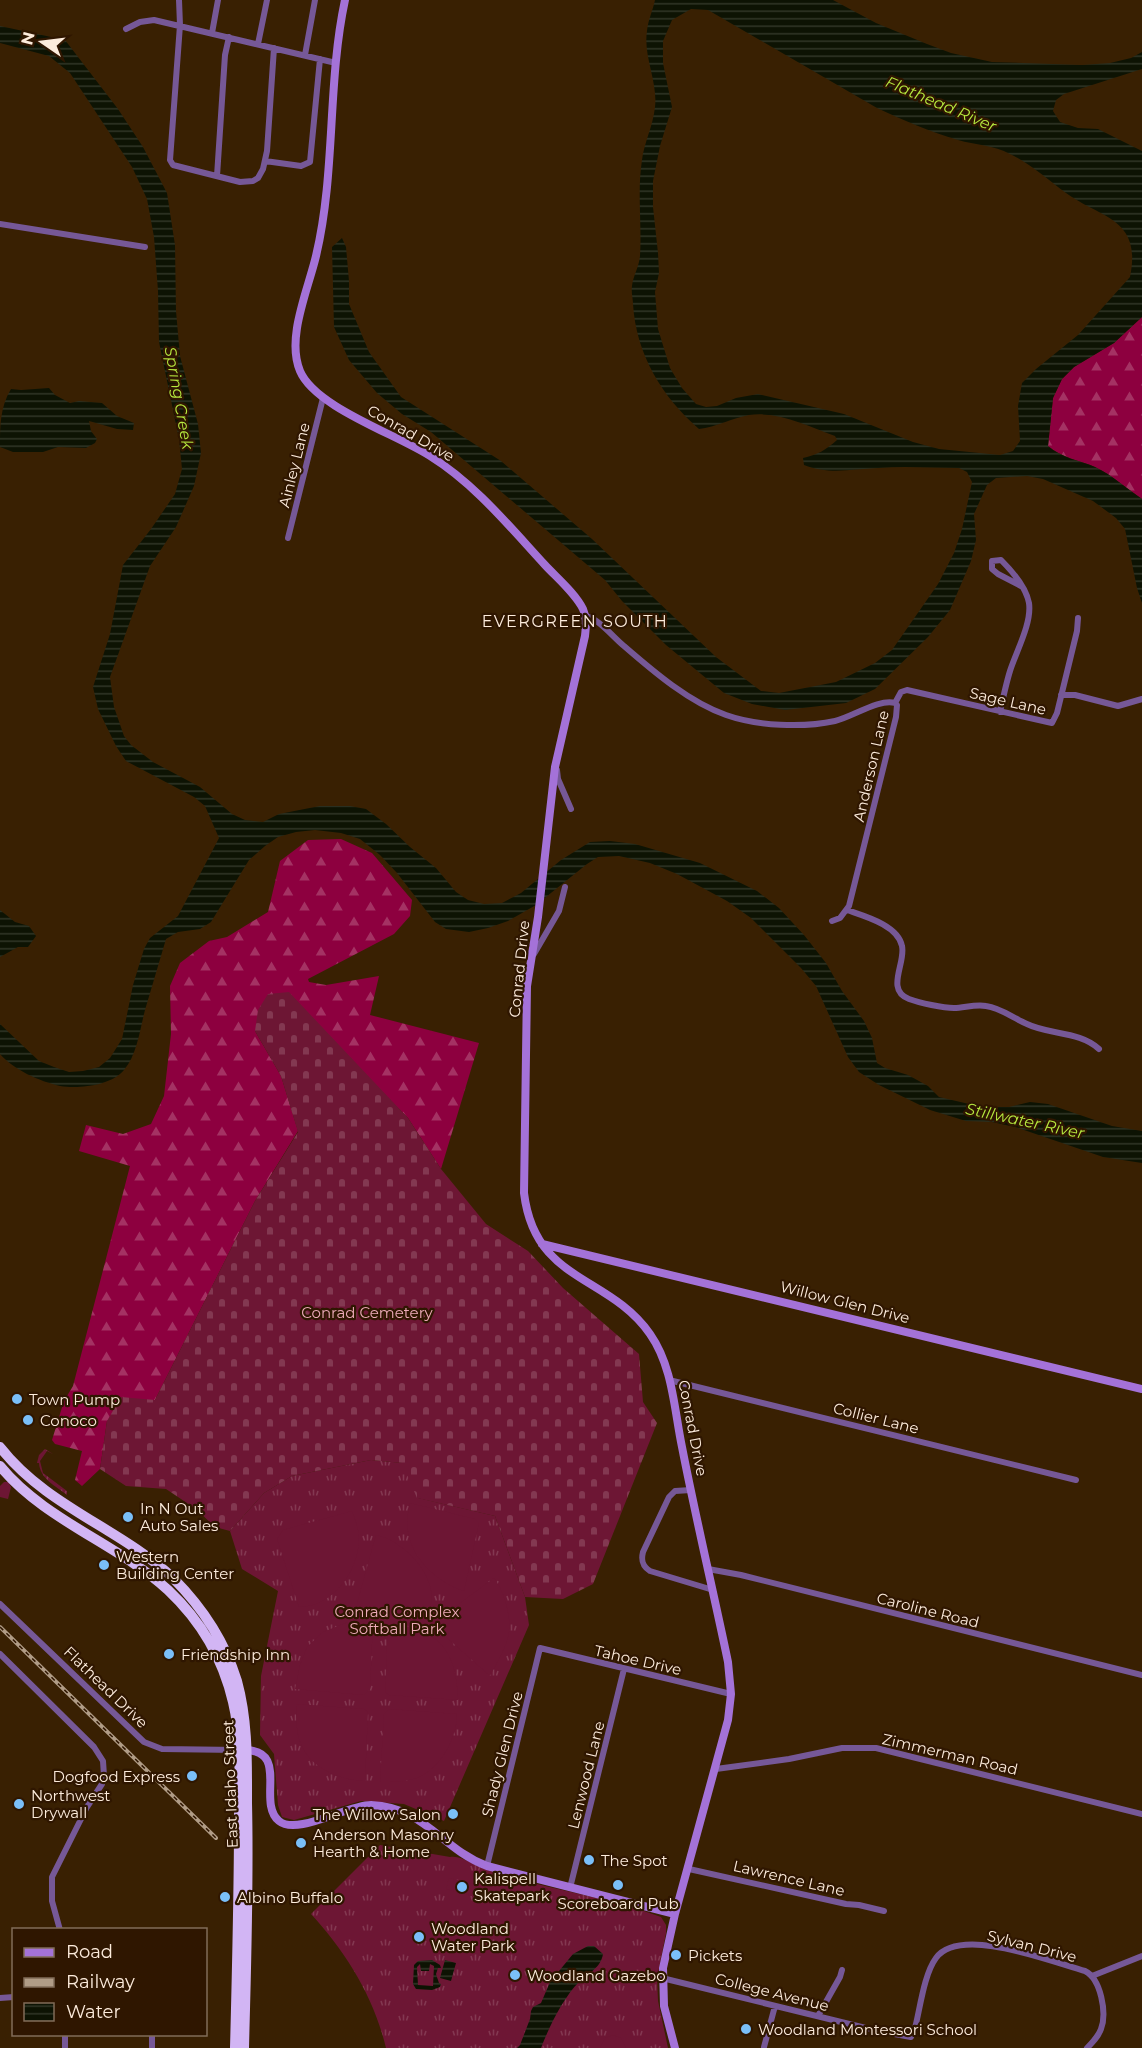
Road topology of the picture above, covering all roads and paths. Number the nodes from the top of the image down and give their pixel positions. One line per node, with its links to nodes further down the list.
1 (179, 0): 6 (street)
2 (218, 0): 8 (street)
3 (267, 0): 10 (street)
4 (315, 0): 12 (street)
5 (345, 0): 14 (main road, Conrad Drive)
6 (180, 25): 7 (street); 8 (street); 16 (street)
7 (126, 29)
8 (212, 33): 9 (street)
9 (229, 37): 10 (street); 16 (street)
10 (258, 44): 11 (street)
11 (273, 48): 12 (street); 15 (street)
12 (305, 55): 13 (street)
13 (320, 59): 14 (street); 15 (street)
14 (336, 63): 19 (main road, Conrad Drive)
15 (265, 161): 16 (street)
16 (217, 176)
17 (0, 224): 18 (street)
18 (145, 247)
19 (323, 398): 20 (street, Ainley Lane); 22 (main road, Conrad Drive)
20 (288, 538)
21 (1021, 586): 21 (street); 27 (street)
22 (585, 616): 26 (street, Anderson Lane); 28 (main road, Conrad Drive)
23 (1078, 618): 24 (street, Sage Lane)
24 (1061, 695): 25 (street); 27 (street, Sage Lane)
25 (1142, 699)
26 (895, 703): 27 (street, Sage Lane); 31 (street, Anderson Lane)
27 (999, 712)
28 (556, 762): 29 (street); 33 (main road, Conrad Drive)
29 (571, 809)
30 (566, 887): 33 (street)
31 (847, 910): 32 (street); 34 (street)
32 (832, 921)
33 (530, 969): 35 (main road, Conrad Drive)
34 (1099, 1049)
35 (542, 1244): 36 (main road, Conrad Drive); 37 (main road, Willow Glen Drive)
36 (669, 1380): 40 (street, Collier Lane); 41 (main road, Conrad Drive)
37 (1142, 1389)
38 (0, 1447): 50 (highway, East Idaho Street)
39 (0, 1466): 50 (highway, East Idaho Street)
40 (1076, 1480)
41 (691, 1490): 42 (main road, Conrad Drive); 43 (street)
42 (708, 1569): 43 (main road, Conrad Drive); 48 (street, Caroline Road)
43 (712, 1590): 49 (main road, Conrad Drive)
44 (0, 1604): 50 (street, Flathead Drive)
45 (540, 1648): 47 (street, Tahoe Drive); 53 (street, Shady Glen Drive)
46 (0, 1654): 58 (street)
47 (624, 1669): 49 (street, Tahoe Drive); 55 (street, Lenwood Lane)
48 (1142, 1675)
49 (731, 1694): 51 (main road, Conrad Drive)
50 (242, 1750): 53 (main road); 67 (highway, East Idaho Street); 68 (highway, East Idaho Street)
51 (716, 1768): 52 (street, Zimmerman Road); 54 (main road, Conrad Drive)
52 (1142, 1814)
53 (487, 1866): 55 (main road)
54 (689, 1869): 56 (street, Lawrence Lane); 57 (main road, Conrad Drive)
55 (570, 1888): 57 (main road)
56 (884, 1911)
57 (675, 1914): 62 (main road, Conrad Drive)
58 (60, 1928)
59 (1142, 1956): 61 (street)
60 (842, 1970): 64 (street)
61 (1092, 1976): 65 (street, Sylvan Drive); 70 (street, Sylvan Drive)
62 (662, 1978): 63 (street, College Avenue); 69 (main road, Conrad Drive)
63 (775, 2006): 64 (street, College Avenue); 66 (street)
64 (818, 2016): 65 (street, College Avenue)
65 (911, 2037)
66 (764, 2047)
67 (236, 2048)
68 (244, 2048)
69 (675, 2048)
70 (1086, 2048)

